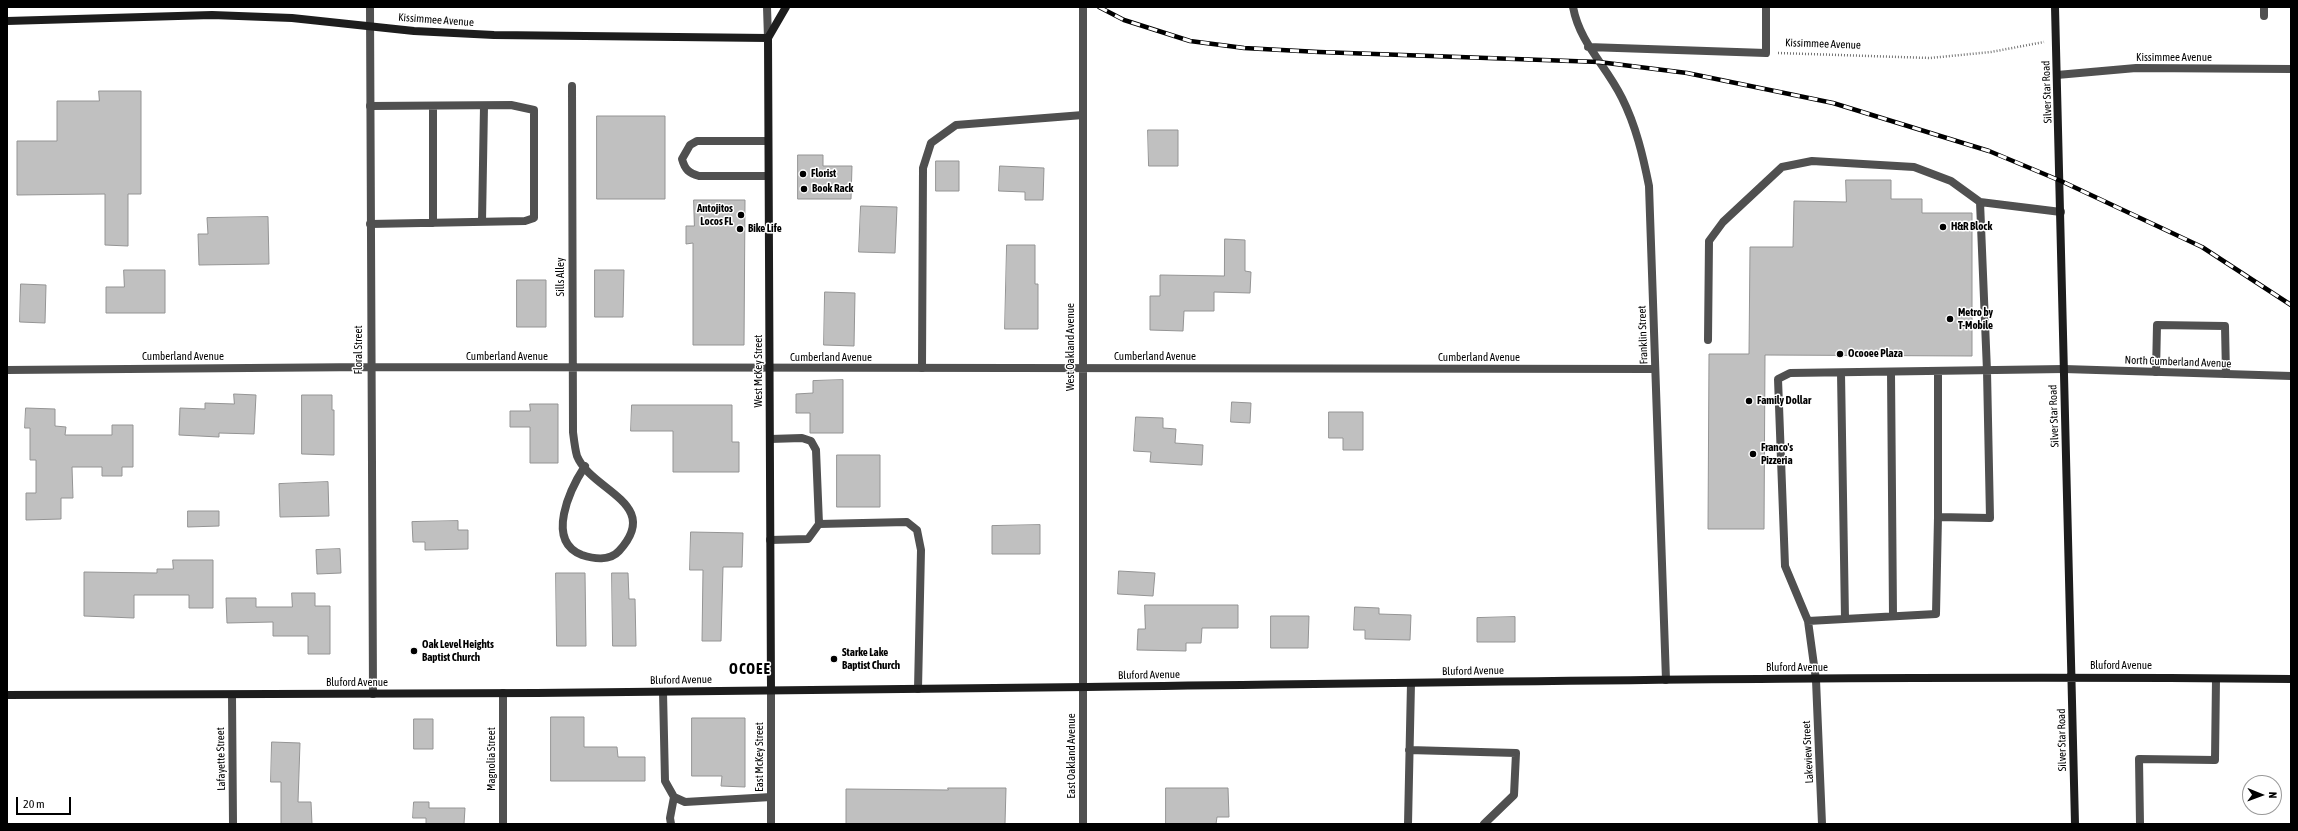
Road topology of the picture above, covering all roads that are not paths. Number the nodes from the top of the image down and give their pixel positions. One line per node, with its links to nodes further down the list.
1 (370, 7): 9 (street, Floral Street)
2 (767, 7): 10 (street)
3 (786, 7): 10 (street)
4 (1084, 7): 18 (street, West Oakland Avenue)
5 (1573, 7): 11 (street, Franklin Street)
6 (1766, 7): 11 (street)
7 (2055, 7): 13 (street, Silver Star Road)
8 (7, 21): 9 (street, Kissimmee Avenue)
9 (370, 26): 10 (street, Kissimmee Avenue); 15 (street, Floral Street)
10 (768, 38): 19 (street, West McKey Street)
11 (1588, 47): 32 (street, Franklin Street)
12 (2291, 69): 13 (street, Kissimmee Avenue)
13 (2057, 75): 22 (street, Silver Star Road)
14 (572, 86): 28 (street, Sills Alley)
15 (370, 106): 16 (street); 25 (street, Floral Street)
16 (433, 106): 17 (street); 24 (street)
17 (484, 106): 23 (street); 23 (street)
18 (1083, 116): 29 (street); 30 (street, West Oakland Avenue)
19 (768, 142): 20 (street, West McKey Street); 20 (street)
20 (768, 176): 31 (street, West McKey Street)
21 (1980, 202): 22 (street); 26 (street); 36 (street)
22 (2061, 212): 33 (street, Silver Star Road)
23 (482, 222): 24 (street)
24 (433, 223): 25 (street)
25 (370, 224): 27 (street, Floral Street)
26 (1708, 340)
27 (370, 367): 28 (street, Cumberland Avenue); 34 (street, Cumberland Avenue); 60 (street, Floral Street)
28 (572, 368): 31 (street, Cumberland Avenue); 43 (street, Sills Alley)
29 (922, 368): 30 (street, Cumberland Avenue); 31 (street, Cumberland Avenue)
30 (1082, 368): 32 (street, Cumberland Avenue); 56 (street, West Oakland Avenue)
31 (770, 369): 42 (street, West McKey Street)
32 (1655, 369): 53 (street, Franklin Street)
33 (2064, 369): 36 (street, North Cumberland Avenue); 38 (street, North Cumberland Avenue); 50 (street, Silver Star Road)
34 (7, 370)
35 (1938, 371): 36 (street, North Cumberland Avenue); 37 (street, North Cumberland Avenue); 44 (street)
36 (1987, 371): 44 (street)
37 (1891, 372): 39 (street, North Cumberland Avenue); 47 (street)
38 (2156, 372): 40 (street, North Cumberland Avenue); 40 (street)
39 (1841, 373): 48 (street); 49 (street, Lakeview Street)
40 (2226, 374): 41 (street, North Cumberland Avenue)
41 (2291, 376)
42 (770, 439): 45 (street); 46 (street, West McKey Street)
43 (585, 466): 43 (street, Sills Alley)
44 (1938, 517): 47 (street)
45 (819, 524): 46 (street); 57 (street)
46 (770, 540): 58 (street, West McKey Street)
47 (1893, 616): 48 (street)
48 (1845, 619): 49 (street)
49 (1808, 621): 54 (street, Lakeview Street)
50 (2071, 677): 51 (street, Bluford Avenue); 54 (street, Bluford Avenue); 75 (street, Silver Star Road)
51 (2216, 678): 52 (street, Bluford Avenue); 76 (street)
52 (2291, 679)
53 (1666, 680): 54 (street, Bluford Avenue); 55 (street, Bluford Avenue)
54 (1816, 680): 74 (street, Lakeview Street)
55 (1411, 683): 56 (street, Bluford Avenue); 64 (street)
56 (1083, 687): 57 (street, Bluford Avenue); 71 (street, East Oakland Avenue)
57 (918, 689): 58 (street, Bluford Avenue)
58 (772, 690): 59 (street, Bluford Avenue); 66 (street, East McKey Street)
59 (664, 692): 61 (street, Bluford Avenue); 65 (street)
60 (373, 694): 61 (street, Bluford Avenue); 63 (street, Bluford Avenue)
61 (503, 694): 68 (street, Magnolia Street)
62 (7, 695): 63 (street, Bluford Avenue)
63 (232, 695): 67 (street, Lafayette Street)
64 (1409, 750): 72 (street); 73 (street)
65 (674, 797): 66 (street); 69 (street)
66 (771, 797): 70 (street, East McKey Street)
67 (233, 824)
68 (503, 824)
69 (671, 824)
70 (771, 824)
71 (1083, 824)
72 (1408, 824)
73 (1484, 824)
74 (1822, 824)
75 (2075, 824)
76 (2140, 824)

